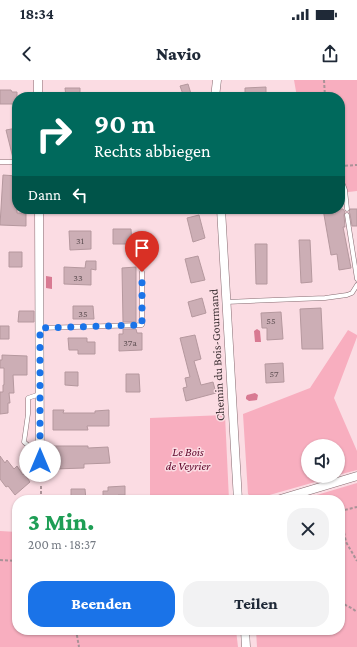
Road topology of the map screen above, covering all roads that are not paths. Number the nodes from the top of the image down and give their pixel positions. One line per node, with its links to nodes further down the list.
1 (38, 80): 3 (street)
2 (216, 80): 4 (street)
3 (38, 92)
4 (215, 92)
5 (0, 162): 6 (lane)
6 (12, 162)
7 (345, 190): 8 (lane)
8 (347, 209)
9 (39, 214): 16 (street)
10 (221, 214): 15 (street, Chemin du Bois-Gourmand)
11 (348, 214): 13 (lane)
12 (142, 272): 16 (lane)
13 (357, 279)
14 (357, 286): 15 (lane)
15 (226, 302): 21 (street, Chemin du Bois-Gourmand)
16 (40, 328): 17 (street)
17 (40, 394): 18 (street); 18 (lane)
18 (40, 446): 19 (street)
19 (40, 476)
20 (357, 476): 22 (street)
21 (238, 495)
22 (294, 495)
23 (245, 635): 24 (street)
24 (246, 647)

